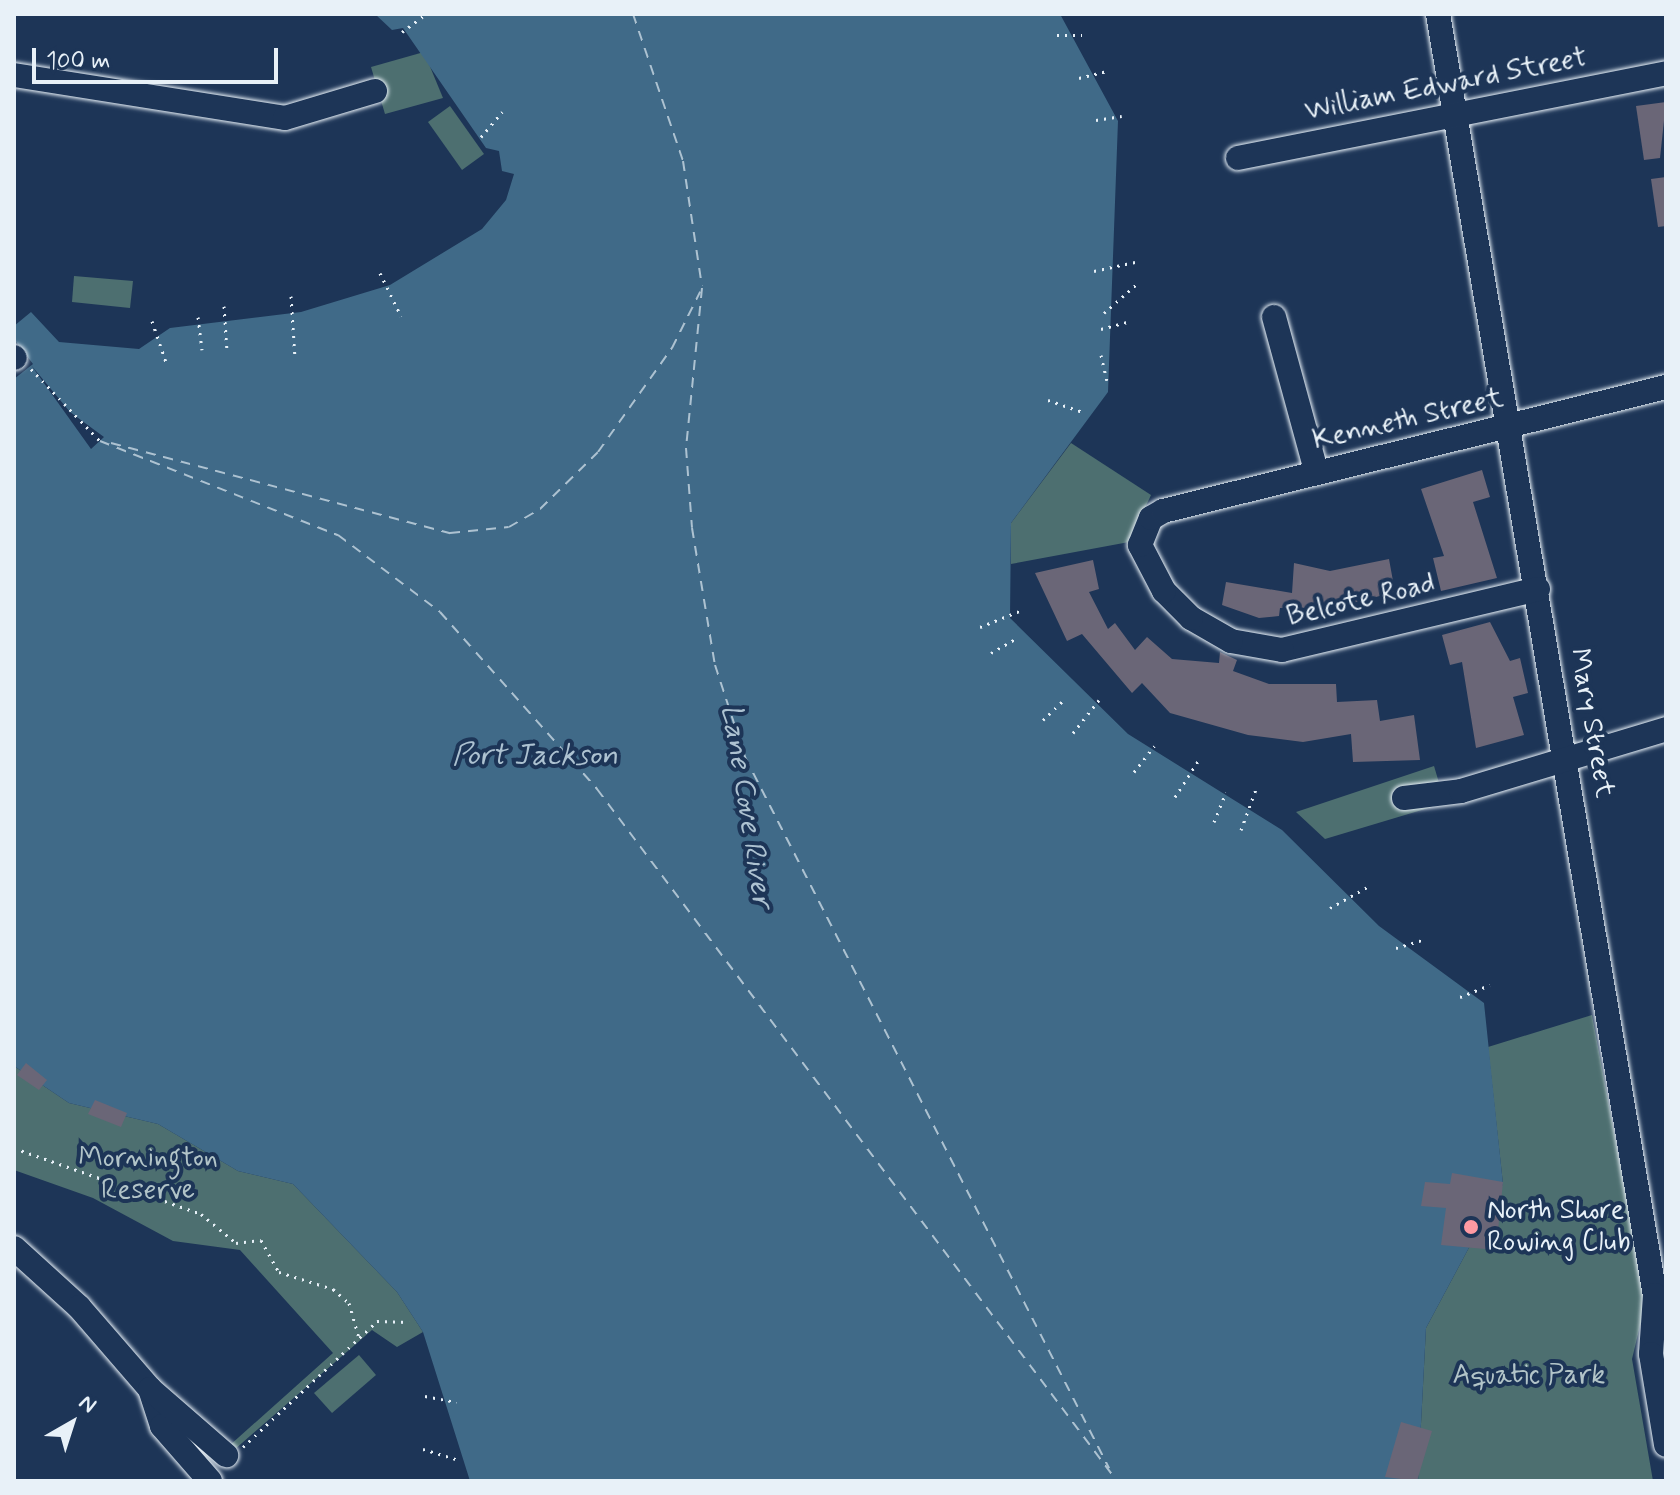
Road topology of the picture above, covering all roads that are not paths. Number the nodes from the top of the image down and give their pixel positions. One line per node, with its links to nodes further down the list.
1 (1438, 14): 5 (street, Mary Street)
2 (1666, 73): 5 (street, William Edward Street)
3 (14, 75): 4 (street)
4 (375, 91)
5 (1455, 112): 6 (street, William Edward Street); 9 (street, Mary Street)
6 (1238, 158)
7 (1274, 317): 10 (street)
8 (1666, 387): 9 (street, Kenneth Street)
9 (1511, 426): 10 (street, Kenneth Street); 12 (street, Mary Street)
10 (1316, 471): 11 (street, Kenneth Street)
11 (1163, 511): 12 (street, Belcote Road)
12 (1538, 589): 14 (street, Mary Street)
13 (1666, 729): 14 (street)
14 (1567, 755): 15 (street); 18 (street, Mary Street)
15 (1404, 798)
16 (14, 1248): 17 (street)
17 (150, 1389): 19 (street); 20 (street)
18 (1666, 1445)
19 (228, 1456)
20 (210, 1481)

